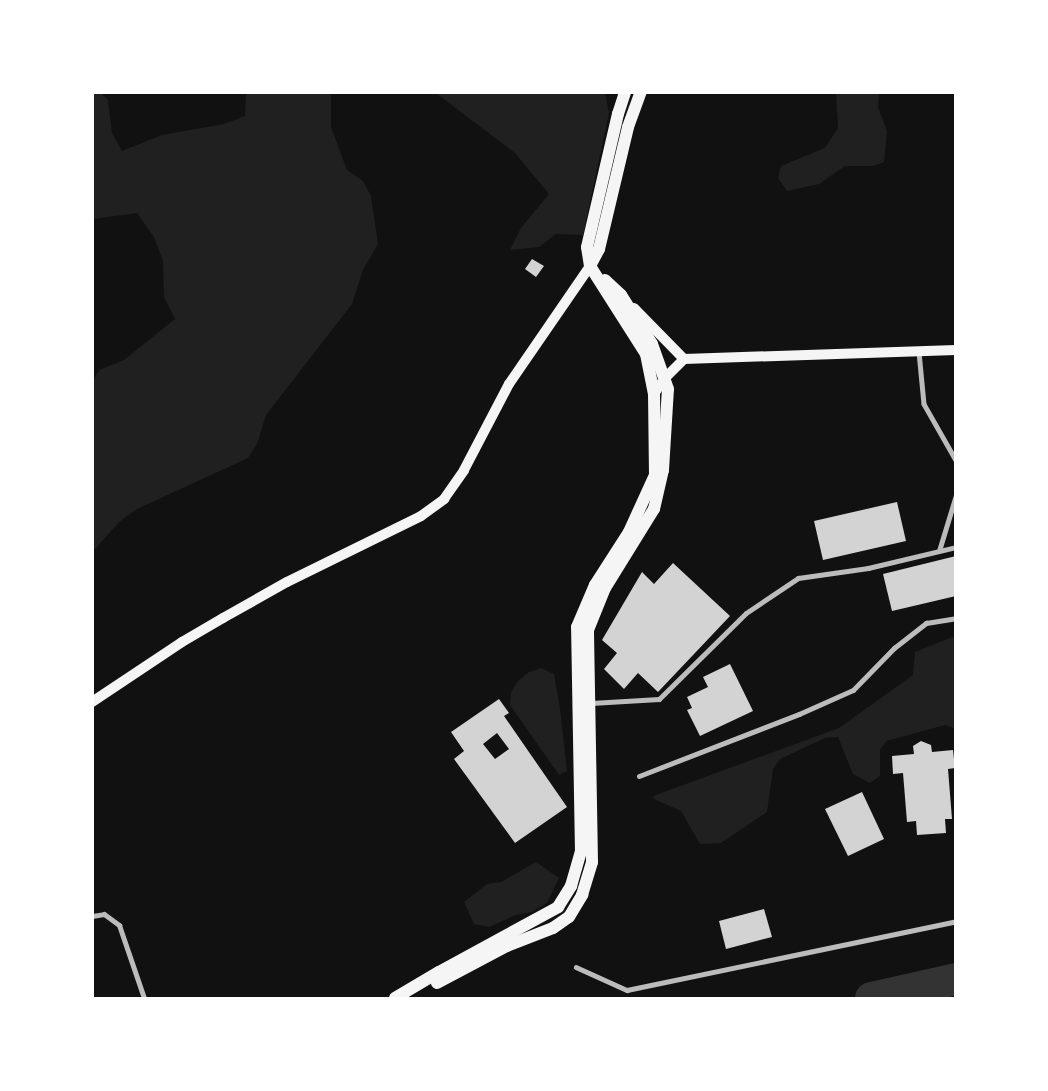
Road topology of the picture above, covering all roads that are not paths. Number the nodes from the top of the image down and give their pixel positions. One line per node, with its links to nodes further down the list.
1 (625, 92): 3 (main road)
2 (641, 92): 3 (main road)
3 (590, 266): 4 (main road); 9 (main road); 15 (main road)
4 (620, 295): 7 (main road); 8 (main road)
5 (956, 350): 6 (main road)
6 (919, 352): 7 (main road); 10 (street)
7 (684, 359): 8 (main road)
8 (664, 378): 9 (main road); 16 (main road)
9 (654, 394): 23 (main road)
10 (956, 460)
11 (956, 496): 13 (street)
12 (956, 547): 13 (street)
13 (939, 551): 16 (street)
14 (956, 618): 17 (street)
15 (92, 702)
16 (588, 703): 21 (main road)
17 (639, 776)
18 (92, 916): 22 (street)
19 (956, 922): 20 (street)
20 (576, 967)
21 (410, 997)
22 (144, 998)
23 (395, 998)

